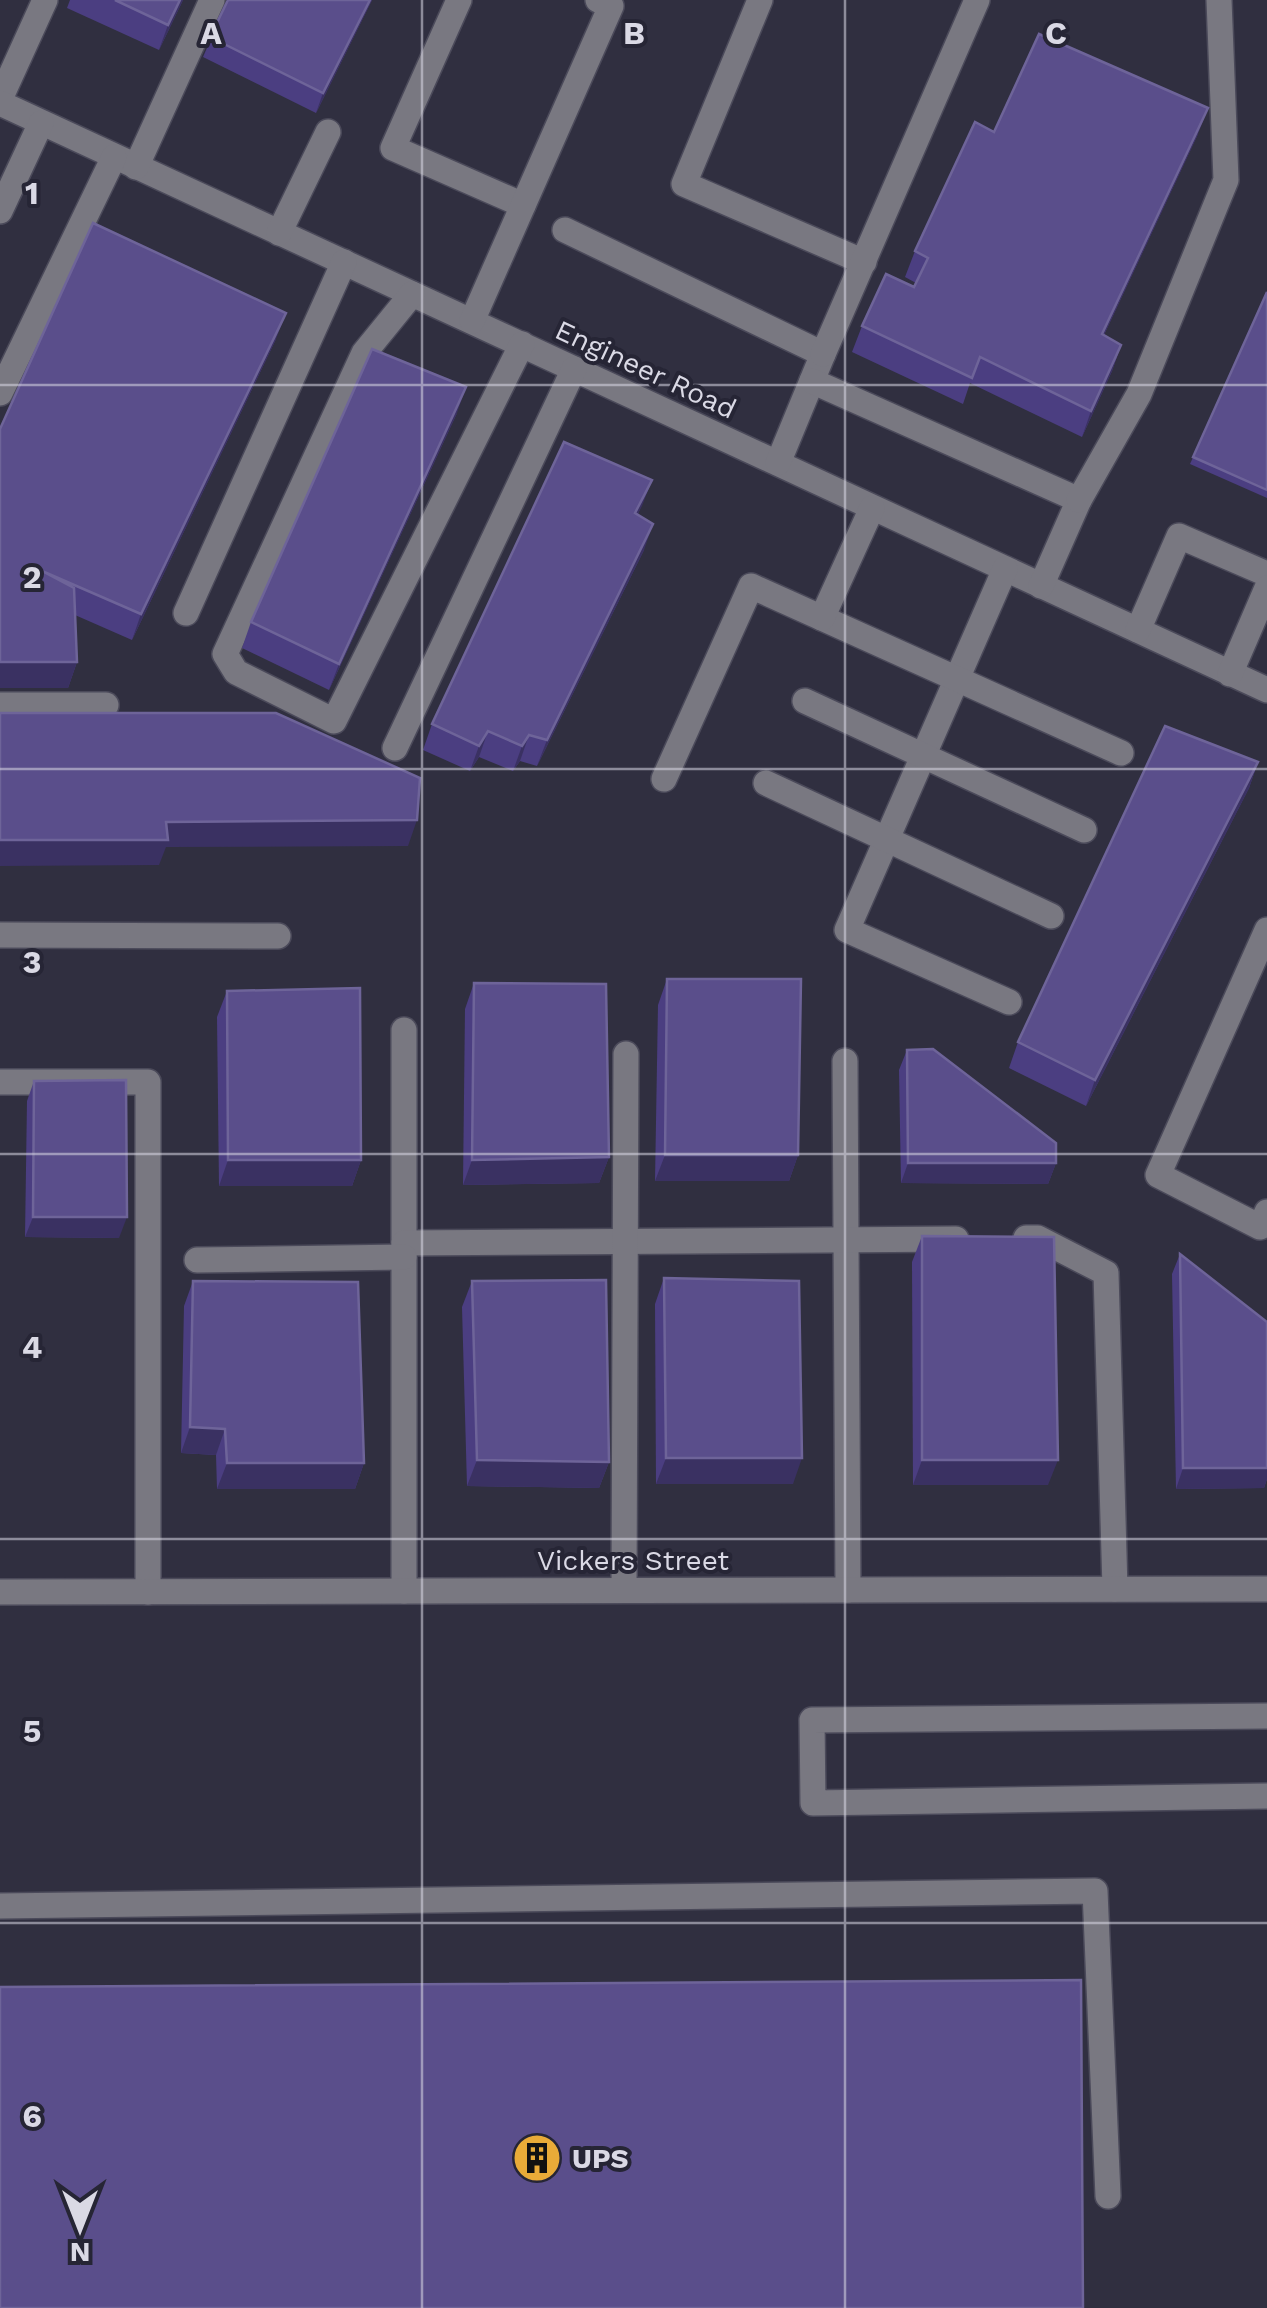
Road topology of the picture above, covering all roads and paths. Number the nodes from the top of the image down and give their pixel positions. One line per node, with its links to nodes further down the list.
1 (44, 0): 8 (street)
2 (212, 0): 11 (street)
3 (458, 0): 12 (street)
4 (598, 0): 12 (street)
5 (760, 0): 17 (street)
6 (977, 0): 17 (street)
7 (1219, 0): 26 (street)
8 (0, 101): 9 (street, Engineer Road)
9 (40, 122): 11 (street, Engineer Road); 13 (street)
10 (328, 132): 15 (street)
11 (125, 162): 15 (street, Engineer Road); 24 (street)
12 (523, 205): 19 (street)
13 (0, 211)
14 (564, 230): 21 (street)
15 (279, 232): 16 (street, Engineer Road)
16 (344, 262): 18 (street, Engineer Road); 32 (street)
17 (864, 262): 21 (street)
18 (412, 294): 19 (street, Engineer Road); 20 (street)
19 (472, 322): 20 (street, Engineer Road)
20 (522, 344): 22 (street, Engineer Road)
21 (823, 354): 23 (street)
22 (574, 369): 25 (street, Engineer Road); 41 (street)
23 (812, 381): 25 (street); 26 (street)
24 (0, 393)
25 (778, 463): 27 (street, Engineer Road)
26 (1079, 500): 30 (street)
27 (872, 508): 28 (street, Engineer Road); 33 (street)
28 (1006, 569): 30 (street, Engineer Road); 36 (street)
29 (1267, 574): 34 (street)
30 (1041, 586): 34 (street, Engineer Road)
31 (1267, 588): 35 (street)
32 (186, 613)
33 (822, 618): 36 (street); 44 (street)
34 (1138, 630): 35 (street, Engineer Road)
35 (1230, 674): 37 (street, Engineer Road)
36 (955, 679): 42 (street); 43 (street)
37 (1267, 690)
38 (806, 701): 43 (street)
39 (106, 704): 40 (street)
40 (0, 705)
41 (395, 748)
42 (1121, 754)
43 (922, 755): 46 (street); 47 (street)
44 (664, 778)
45 (766, 783): 47 (street)
46 (1084, 830)
47 (886, 839): 48 (street); 52 (street)
48 (1050, 916)
49 (1267, 930): 57 (street)
50 (0, 935): 51 (street)
51 (278, 936)
52 (1009, 1002)
53 (404, 1030): 60 (street)
54 (626, 1054): 59 (street)
55 (844, 1060): 58 (street)
56 (0, 1082): 68 (street)
57 (1267, 1212)
58 (846, 1240): 59 (street); 62 (street); 65 (street)
59 (626, 1242): 60 (street); 64 (street)
60 (404, 1250): 61 (street); 66 (street)
61 (196, 1260)
62 (1115, 1589): 63 (street, Vickers Street); 65 (street, Vickers Street)
63 (1267, 1589)
64 (624, 1590): 65 (street, Vickers Street); 66 (street, Vickers Street)
65 (848, 1590)
66 (404, 1591): 68 (street, Vickers Street)
67 (0, 1592): 68 (street, Vickers Street)
68 (148, 1592)
69 (1267, 1716): 70 (street)
70 (1267, 1796)
71 (0, 1906): 72 (street)
72 (1108, 2196)

